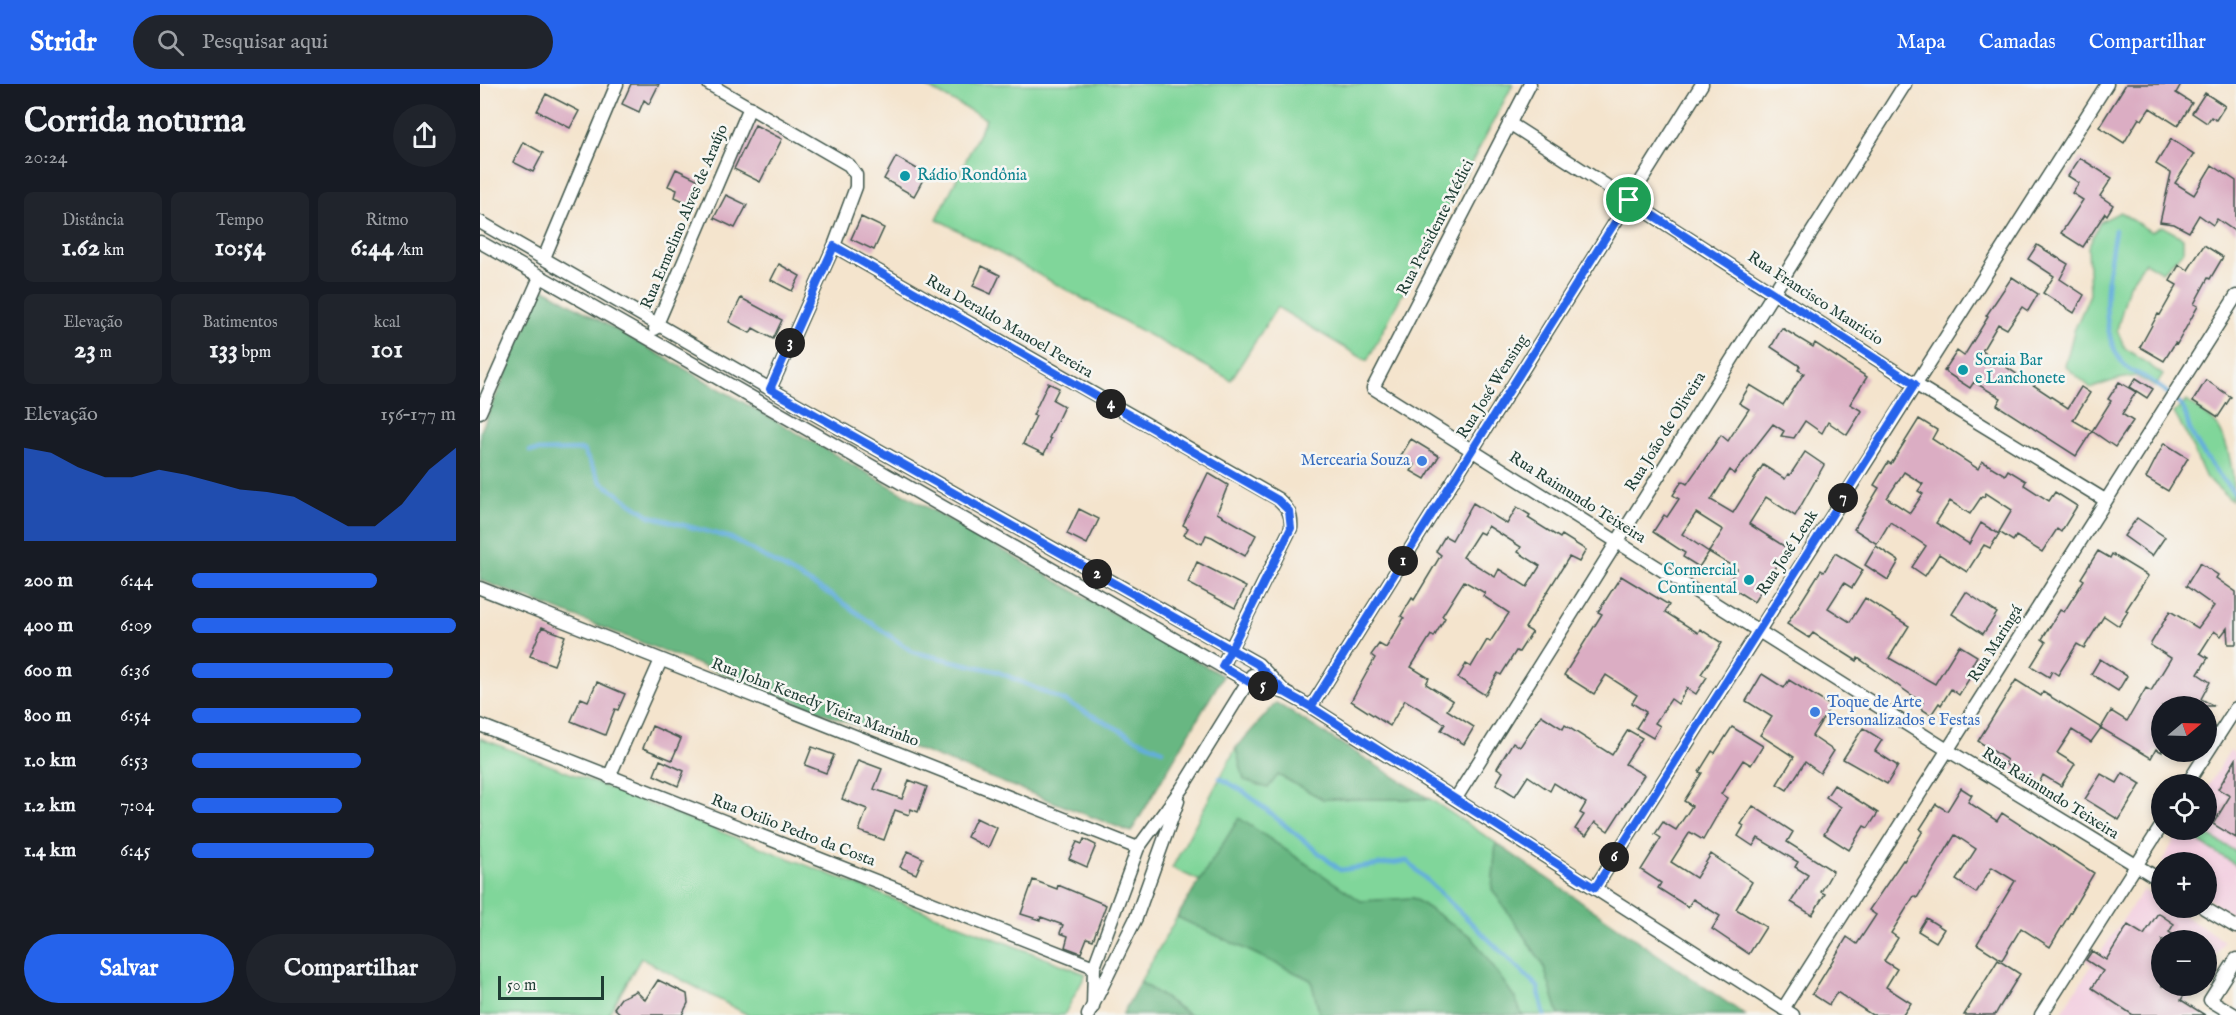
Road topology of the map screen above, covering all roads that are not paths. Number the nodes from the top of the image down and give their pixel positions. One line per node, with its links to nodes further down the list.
1 (617, 84): 13 (street)
2 (709, 84): 7 (street)
3 (1530, 84): 8 (street, Rua Presidente Médici)
4 (1702, 84): 9 (street, Rua José Wensing)
5 (1905, 84): 15 (street, Rua João de Oliveira)
6 (2107, 84): 19 (street, Rua José Lenk)
7 (750, 107): 12 (street); 17 (street, Rua Ermelino Alves de Araújo)
8 (1509, 123): 9 (street, Rua Francisco Mauricio); 20 (street, Rua Presidente Médici)
9 (1629, 200): 15 (street, Rua Francisco Mauricio); 23 (street, Rua José Wensing)
10 (480, 222): 13 (street)
11 (480, 242): 14 (street)
12 (834, 246): 21 (street); 28 (street, Rua Deraldo Manoel Pereira)
13 (544, 258): 17 (street)
14 (540, 277): 18 (street); 22 (street)
15 (1774, 292): 19 (street, Rua Francisco Mauricio); 25 (street, Rua João de Oliveira)
16 (2236, 296): 24 (street, Rua Maringá)
17 (658, 324): 18 (street, Rua Ermelino Alves de Araújo); 21 (street)
18 (650, 340): 31 (street)
19 (1915, 384): 24 (street, Rua Francisco Mauricio); 27 (street, Rua José Lenk)
20 (1373, 388): 23 (street, Rua Raimundo Teixeira)
21 (770, 389): 28 (street)
22 (480, 412)
23 (1472, 451): 25 (street, Rua Raimundo Teixeira); 34 (street, Rua José Wensing)
24 (2105, 500): 37 (street, Rua Maringá)
25 (1616, 543): 27 (street, Rua Raimundo Teixeira); 41 (street, Rua João de Oliveira)
26 (480, 588): 29 (street, Rua John Kenedy Vieira Marinho)
27 (1758, 630): 37 (street, Rua Raimundo Teixeira); 46 (street, Rua José Lenk)
28 (1231, 649): 30 (street); 31 (street)
29 (661, 660): 39 (street); 43 (street, Rua John Kenedy Vieira Marinho)
30 (1257, 664): 32 (street); 33 (street)
31 (1222, 666): 32 (street)
32 (1249, 682): 33 (street); 40 (street)
33 (1286, 693): 34 (street)
34 (1311, 707): 41 (street)
35 (2236, 708): 38 (street)
36 (480, 726): 39 (street, Rua Otilio Pedro da Costa)
37 (1949, 751): 44 (street, Rua Raimundo Teixeira); 52 (street, Rua Maringá)
38 (2193, 774)
39 (609, 777): 50 (street, Rua Otilio Pedro da Costa)
40 (1182, 788): 43 (street); 51 (street)
41 (1456, 798): 46 (street)
42 (2152, 840): 44 (street)
43 (1138, 848): 50 (street)
44 (2136, 866): 45 (street, Rua Raimundo Teixeira); 53 (street)
45 (2151, 875)
46 (1595, 888): 52 (street)
47 (2217, 916): 48 (street)
48 (2236, 927)
49 (2236, 959): 54 (street)
50 (1094, 967): 51 (street)
51 (1091, 1011)
52 (1788, 1012)
53 (2041, 1015)
54 (2235, 1015)

